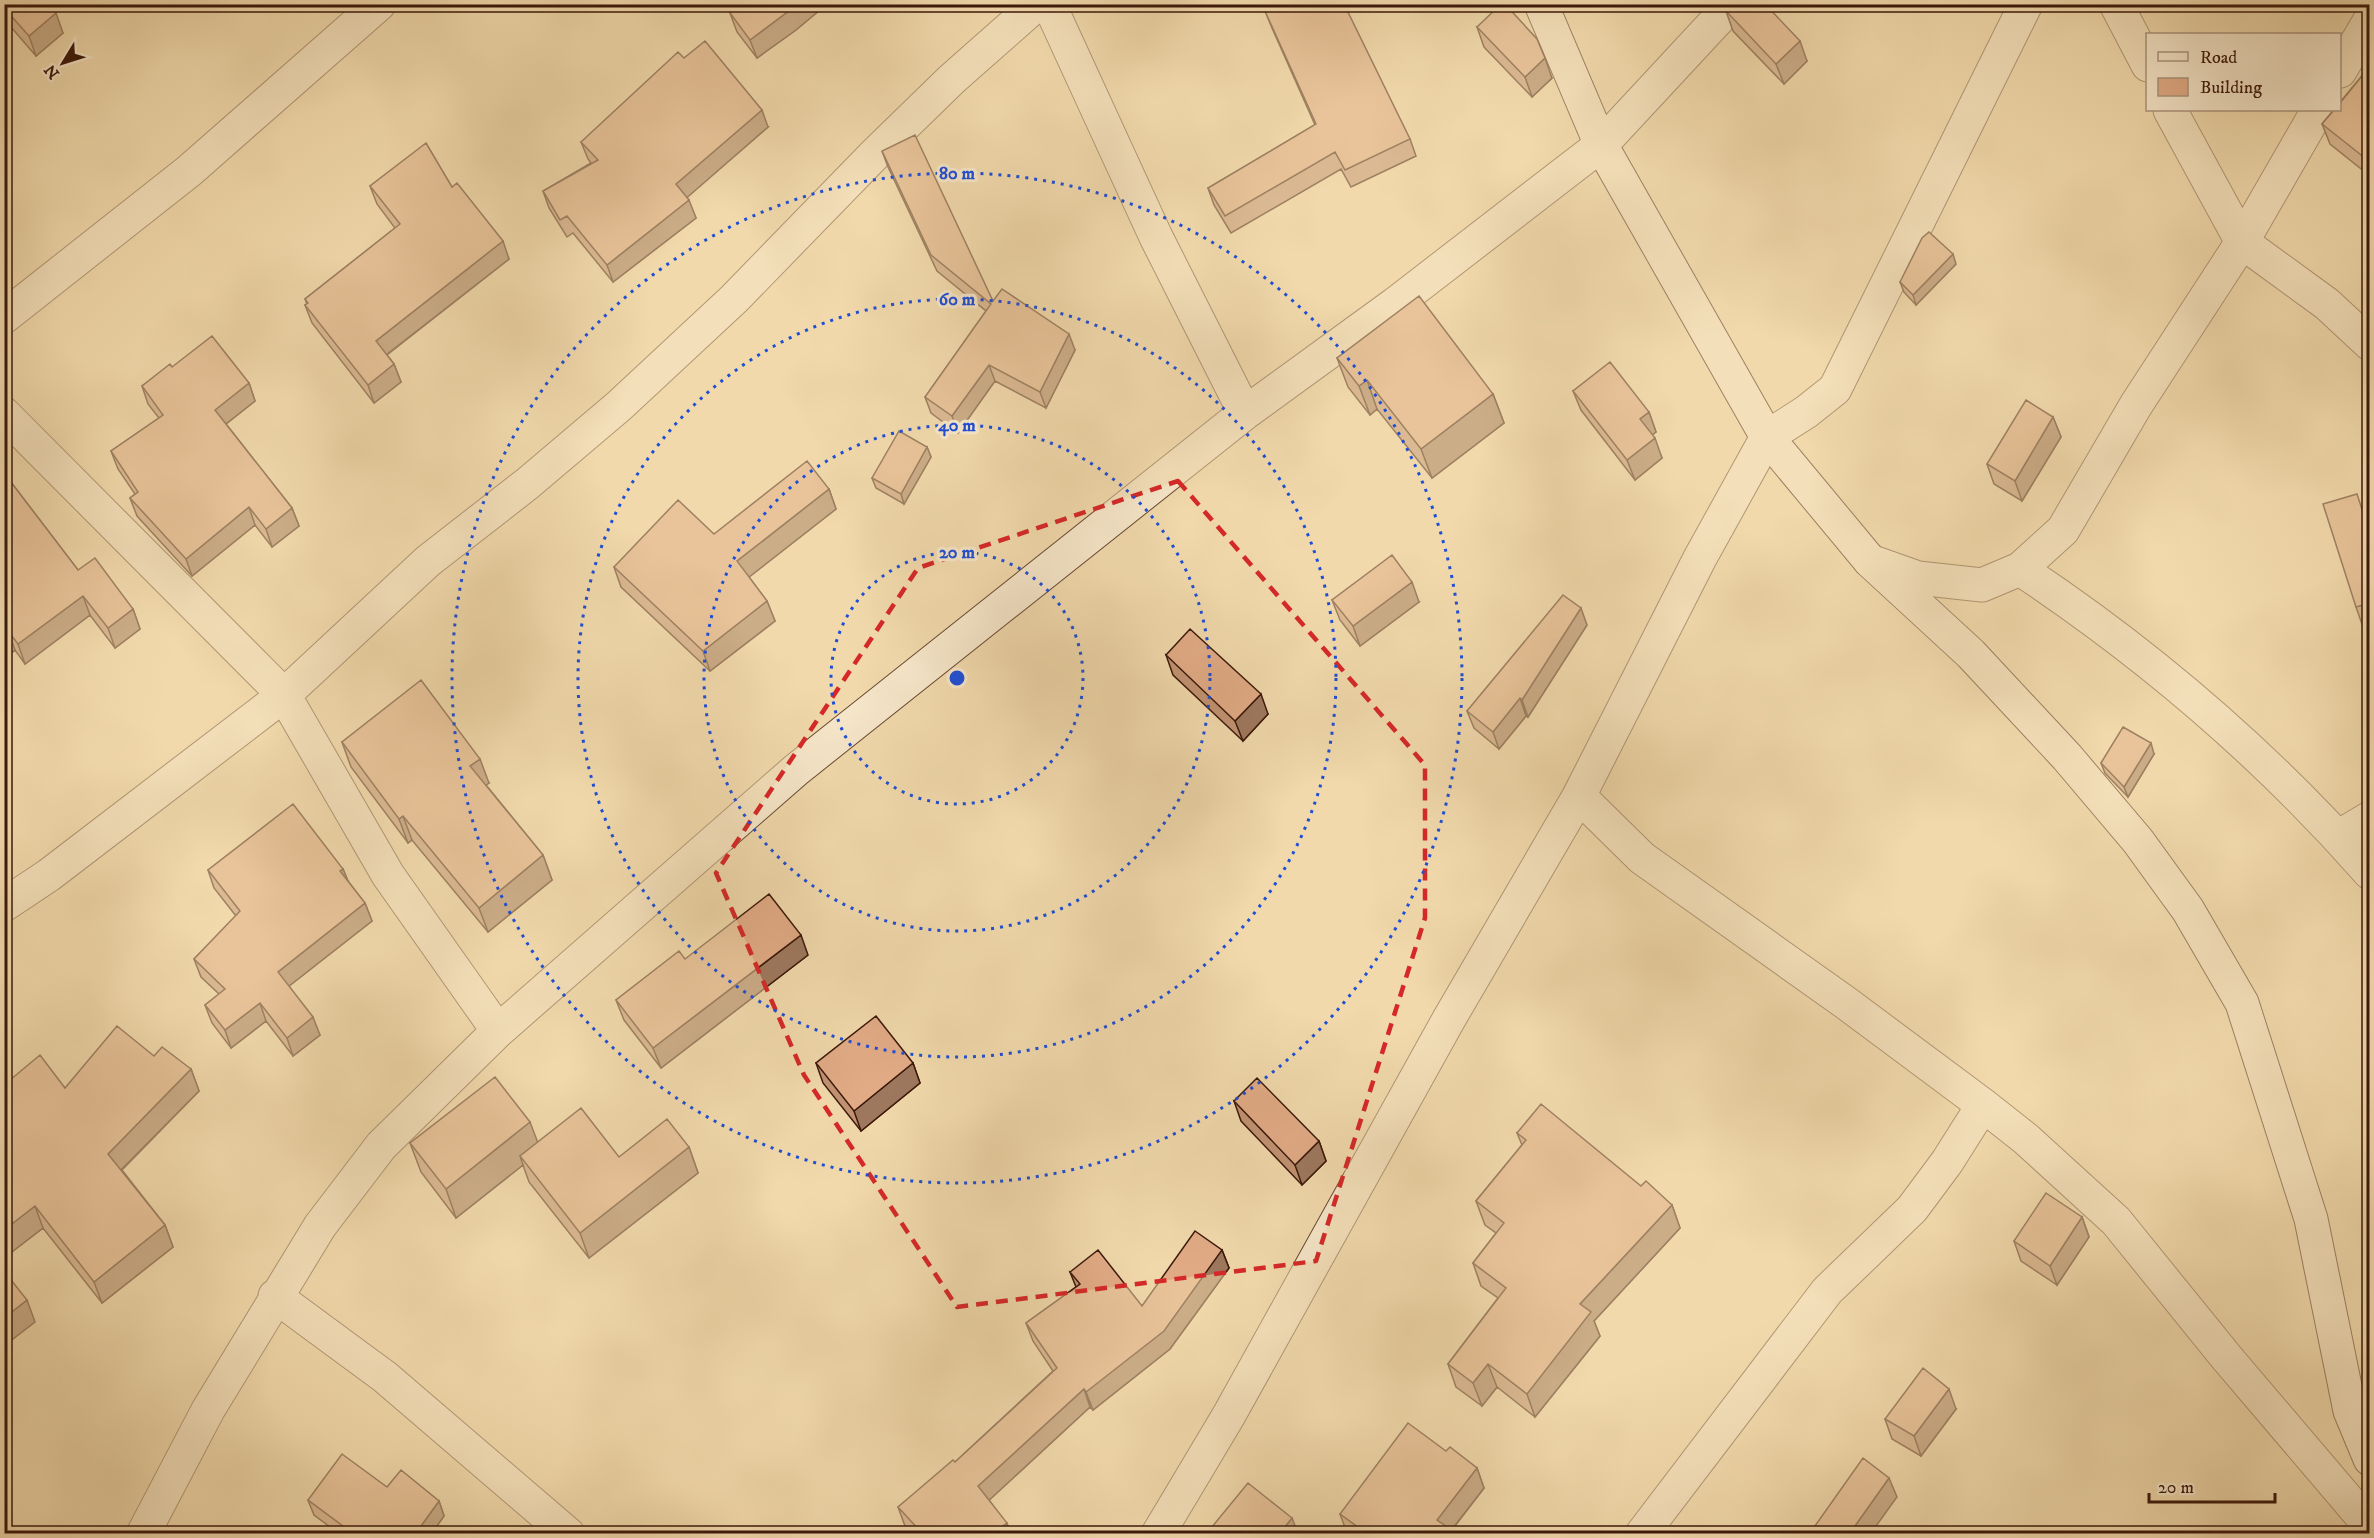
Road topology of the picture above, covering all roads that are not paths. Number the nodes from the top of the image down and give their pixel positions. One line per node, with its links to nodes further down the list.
1 (379, 4): 15 (street)
2 (1037, 4): 22 (street)
3 (1049, 4): 17 (street)
4 (1542, 4): 13 (street)
5 (1732, 4): 13 (street)
6 (2025, 4): 19 (street)
7 (2116, 4): 9 (street)
8 (2370, 20): 10 (street)
9 (2146, 61)
10 (2341, 69)
11 (2171, 111): 14 (street)
12 (2317, 111): 14 (street)
13 (1601, 145): 17 (street); 19 (street)
14 (2242, 242): 16 (street); 21 (street)
15 (4, 317)
16 (2370, 344)
17 (1245, 413): 28 (street)
18 (4, 414): 22 (street)
19 (1767, 437): 20 (street); 23 (street)
20 (1870, 561): 21 (street); 31 (street)
21 (2020, 569): 25 (street)
22 (284, 695): 27 (street); 28 (street)
23 (1580, 796): 29 (street); 35 (street)
24 (2370, 818): 25 (street)
25 (2338, 837): 26 (street)
26 (2370, 873)
27 (4, 905)
28 (498, 1031): 30 (street)
29 (1983, 1105): 32 (street); 36 (street)
30 (275, 1296): 33 (street); 34 (street)
31 (2370, 1459)
32 (2370, 1526)
33 (143, 1533)
34 (568, 1533)
35 (1158, 1533)
36 (1642, 1533)

